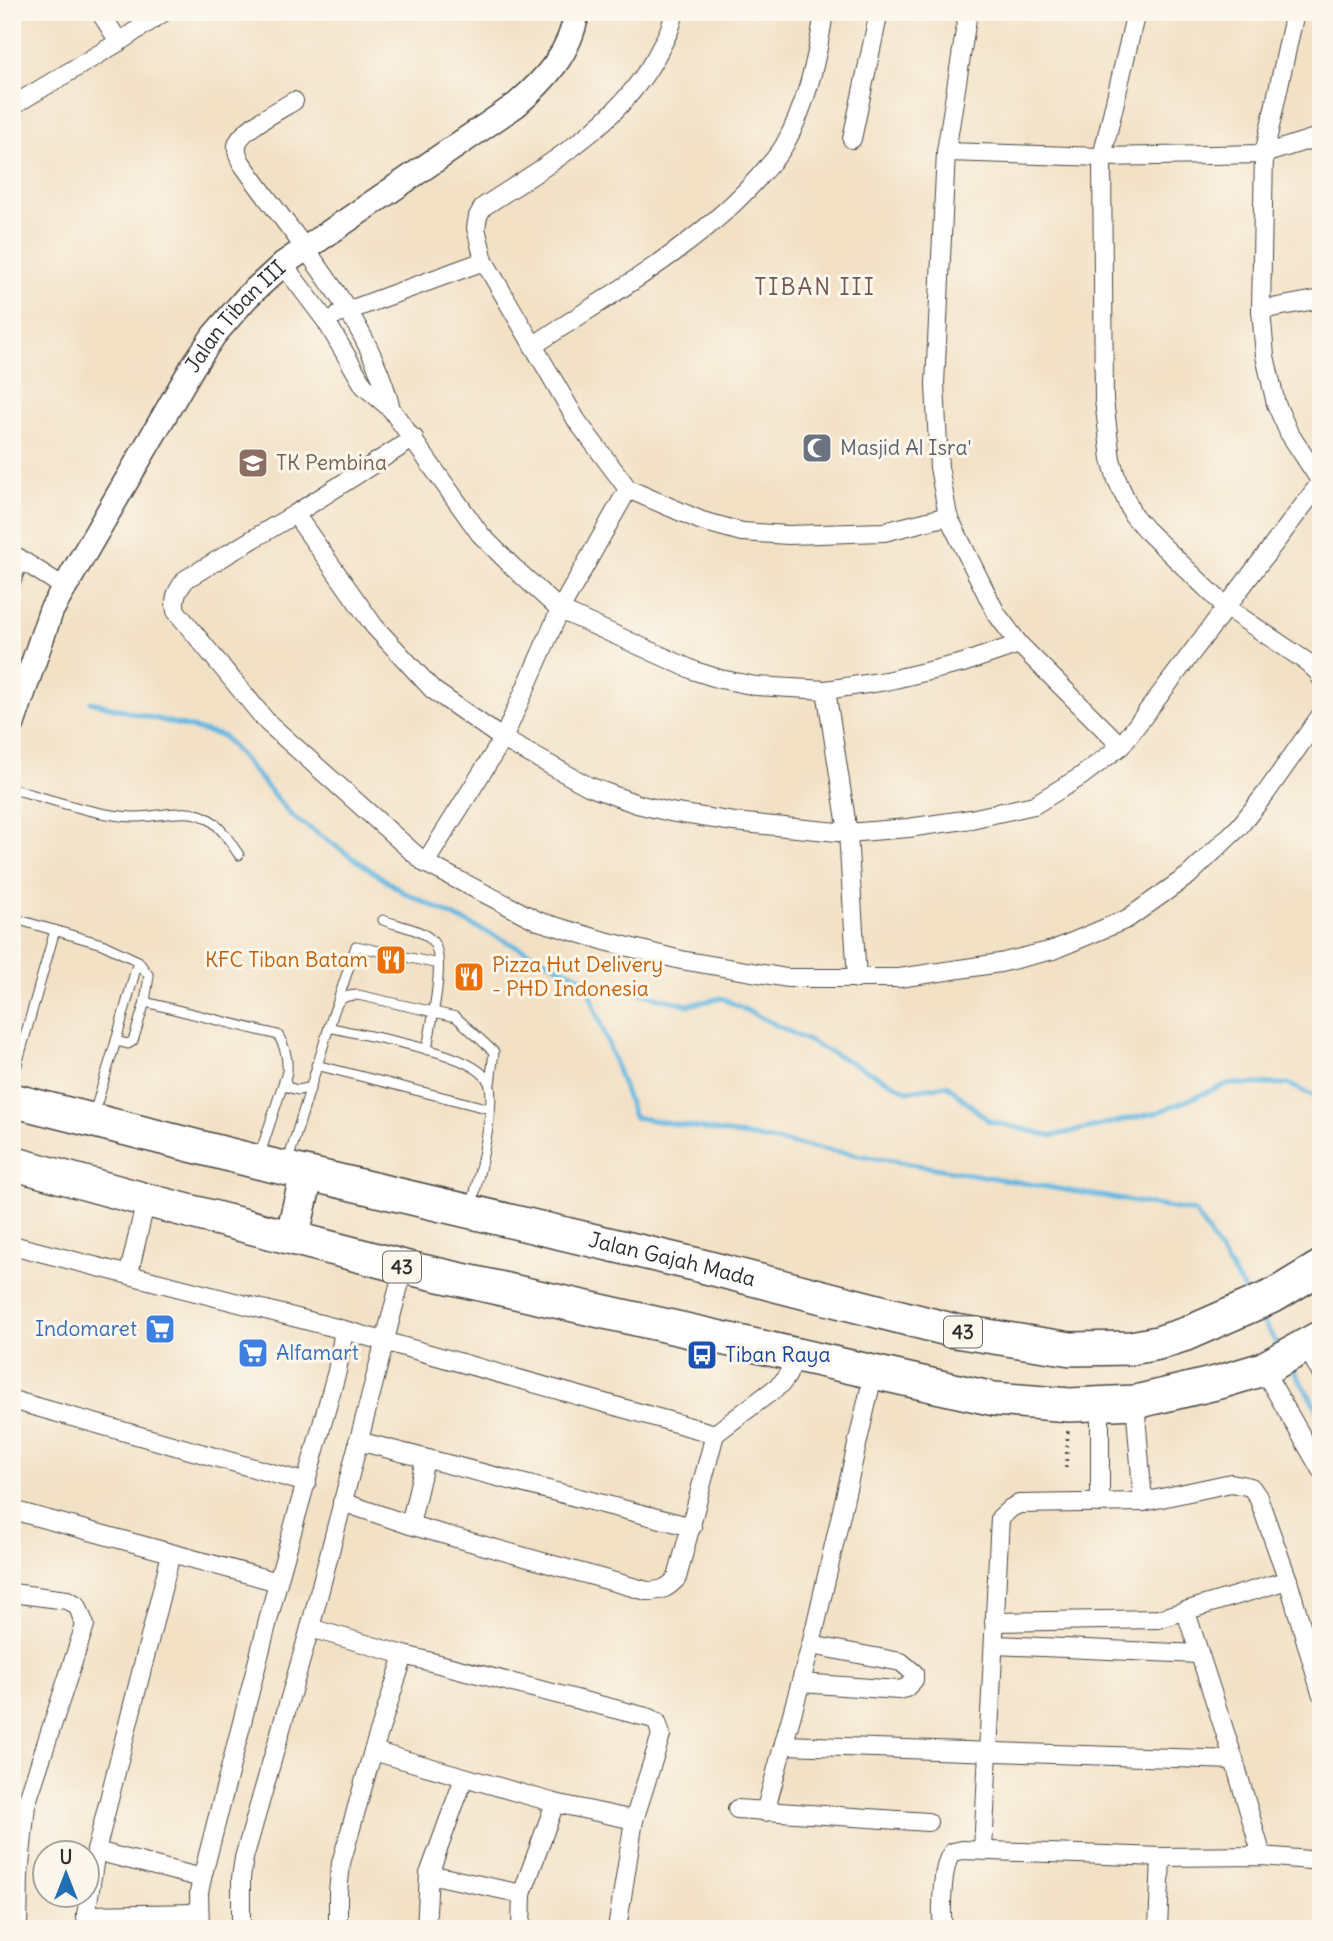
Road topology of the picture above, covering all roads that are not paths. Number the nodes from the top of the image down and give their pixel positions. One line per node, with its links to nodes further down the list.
1 (100, 12): 10 (street)
2 (164, 12): 10 (street)
3 (577, 12): 18 (street, Jalan Tiban III)
4 (674, 12): 19 (street)
5 (824, 12): 25 (street)
6 (879, 12): 14 (street)
7 (968, 12): 15 (street)
8 (1136, 12): 17 (street)
9 (1295, 12): 16 (street)
10 (119, 42): 12 (street)
11 (294, 101): 18 (street)
12 (12, 106)
13 (1321, 136): 16 (street)
14 (852, 139)
15 (946, 152): 17 (street); 30 (street)
16 (1264, 154): 17 (street); 23 (street)
17 (1102, 157): 34 (street)
18 (304, 249): 20 (street, Jalan Tiban III); 22 (street)
19 (484, 261): 22 (street); 25 (street)
20 (284, 264): 24 (street); 33 (street, Jalan Tiban III)
21 (1321, 299): 23 (street)
22 (347, 309): 24 (street); 26 (street)
23 (1261, 310): 34 (street)
24 (326, 321): 26 (street)
25 (533, 346): 28 (street)
26 (391, 409): 27 (street)
27 (414, 438): 29 (street); 35 (street)
28 (628, 489): 30 (street); 35 (street)
29 (295, 514): 41 (street); 46 (street)
30 (948, 516): 36 (street)
31 (16, 556): 32 (street); 33 (street)
32 (12, 580)
33 (64, 587): 40 (street, Jalan Tiban III)
34 (1227, 608): 37 (street); 42 (street)
35 (560, 610): 38 (street); 41 (street)
36 (1019, 644): 38 (street); 42 (street)
37 (1321, 678)
38 (826, 690): 44 (street)
39 (1321, 715): 52 (street)
40 (12, 726)
41 (503, 739): 44 (street); 46 (street)
42 (1121, 746): 44 (street)
43 (12, 789): 45 (lane)
44 (848, 833): 52 (street)
45 (239, 855)
46 (425, 863): 52 (street)
47 (12, 918): 49 (lane)
48 (383, 920): 51 (lane)
49 (55, 930): 50 (lane); 61 (lane)
50 (138, 961): 53 (lane); 57 (lane)
51 (438, 964): 54 (lane); 55 (lane)
52 (857, 979)
53 (145, 1002): 57 (lane); 60 (lane)
54 (338, 1002): 55 (lane); 56 (lane)
55 (433, 1011): 58 (lane); 62 (lane)
56 (329, 1027): 58 (lane); 59 (lane)
57 (116, 1041): 66 (lane)
58 (427, 1049): 62 (lane)
59 (316, 1065): 63 (lane); 65 (lane)
60 (285, 1079): 63 (lane); 68 (lane)
61 (12, 1082)
62 (490, 1084): 65 (lane)
63 (308, 1088): 68 (lane)
64 (12, 1100): 66 (highway, Jalan Gajah Mada / 43)
65 (490, 1109): 70 (lane)
66 (92, 1121): 68 (highway, Jalan Gajah Mada / 43)
67 (12, 1163): 69 (highway, 43)
68 (283, 1168): 70 (highway, Jalan Gajah Mada / 43); 71 (highway)
69 (146, 1200): 71 (highway, 43); 75 (street)
70 (471, 1211): 74 (highway, Jalan Gajah Mada / 43)
71 (292, 1237): 73 (highway, 43)
72 (12, 1245): 75 (street)
73 (404, 1267): 77 (street); 78 (highway, 43)
74 (1321, 1267)
75 (129, 1273): 76 (street)
76 (344, 1330): 77 (street); 88 (street)
77 (384, 1341): 84 (street); 85 (street)
78 (797, 1354): 80 (highway, 43); 84 (street)
79 (1298, 1356): 82 (highway, 43); 87 (street)
80 (874, 1371): 83 (highway, 43); 102 (street)
81 (12, 1400): 88 (street)
82 (1135, 1402): 83 (highway, 43); 90 (street)
83 (1085, 1405): 91 (street)
84 (715, 1434): 94 (street)
85 (358, 1441): 86 (street); 89 (street)
86 (425, 1460): 93 (street); 94 (street)
87 (1321, 1470)
88 (307, 1483): 97 (street)
89 (342, 1502): 93 (street); 101 (street)
90 (1143, 1502): 91 (street); 96 (street)
91 (1100, 1503): 100 (street)
92 (12, 1510): 95 (street)
93 (410, 1525): 94 (street)
94 (692, 1527)
95 (171, 1554): 97 (street); 119 (street)
96 (1288, 1580): 99 (street); 107 (street)
97 (278, 1582): 126 (street)
98 (12, 1593): 114 (street)
99 (1186, 1612): 100 (street); 104 (street)
100 (994, 1622): 103 (street)
101 (310, 1628): 105 (street); 131 (street)
102 (811, 1645): 106 (street); 106 (street)
103 (995, 1645): 104 (street); 110 (street)
104 (1199, 1654): 111 (street)
105 (404, 1655): 109 (street); 117 (street)
106 (802, 1683): 108 (street)
107 (1321, 1693)
108 (784, 1745): 110 (street); 116 (street)
109 (373, 1751): 112 (street); 132 (street)
110 (989, 1753): 111 (street); 120 (street)
111 (1234, 1760): 122 (street)
112 (464, 1778): 113 (street); 125 (street)
113 (555, 1802): 117 (street); 127 (street)
114 (19, 1804): 130 (street)
115 (737, 1809): 116 (street)
116 (765, 1812): 118 (street)
117 (634, 1820): 135 (street)
118 (928, 1822)
119 (99, 1840)
120 (983, 1850): 123 (street); 136 (street)
121 (102, 1853): 126 (street)
122 (1262, 1856): 123 (street); 124 (street)
123 (1161, 1857): 137 (street)
124 (1321, 1861)
125 (429, 1874): 127 (street); 133 (street)
126 (202, 1878): 128 (street)
127 (522, 1894): 134 (street)
128 (200, 1921): 129 (street)
129 (86, 1922)
130 (18, 1929)
131 (241, 1929)
132 (338, 1929)
133 (426, 1929)
134 (521, 1929)
135 (617, 1929)
136 (943, 1929)
137 (1158, 1929)

